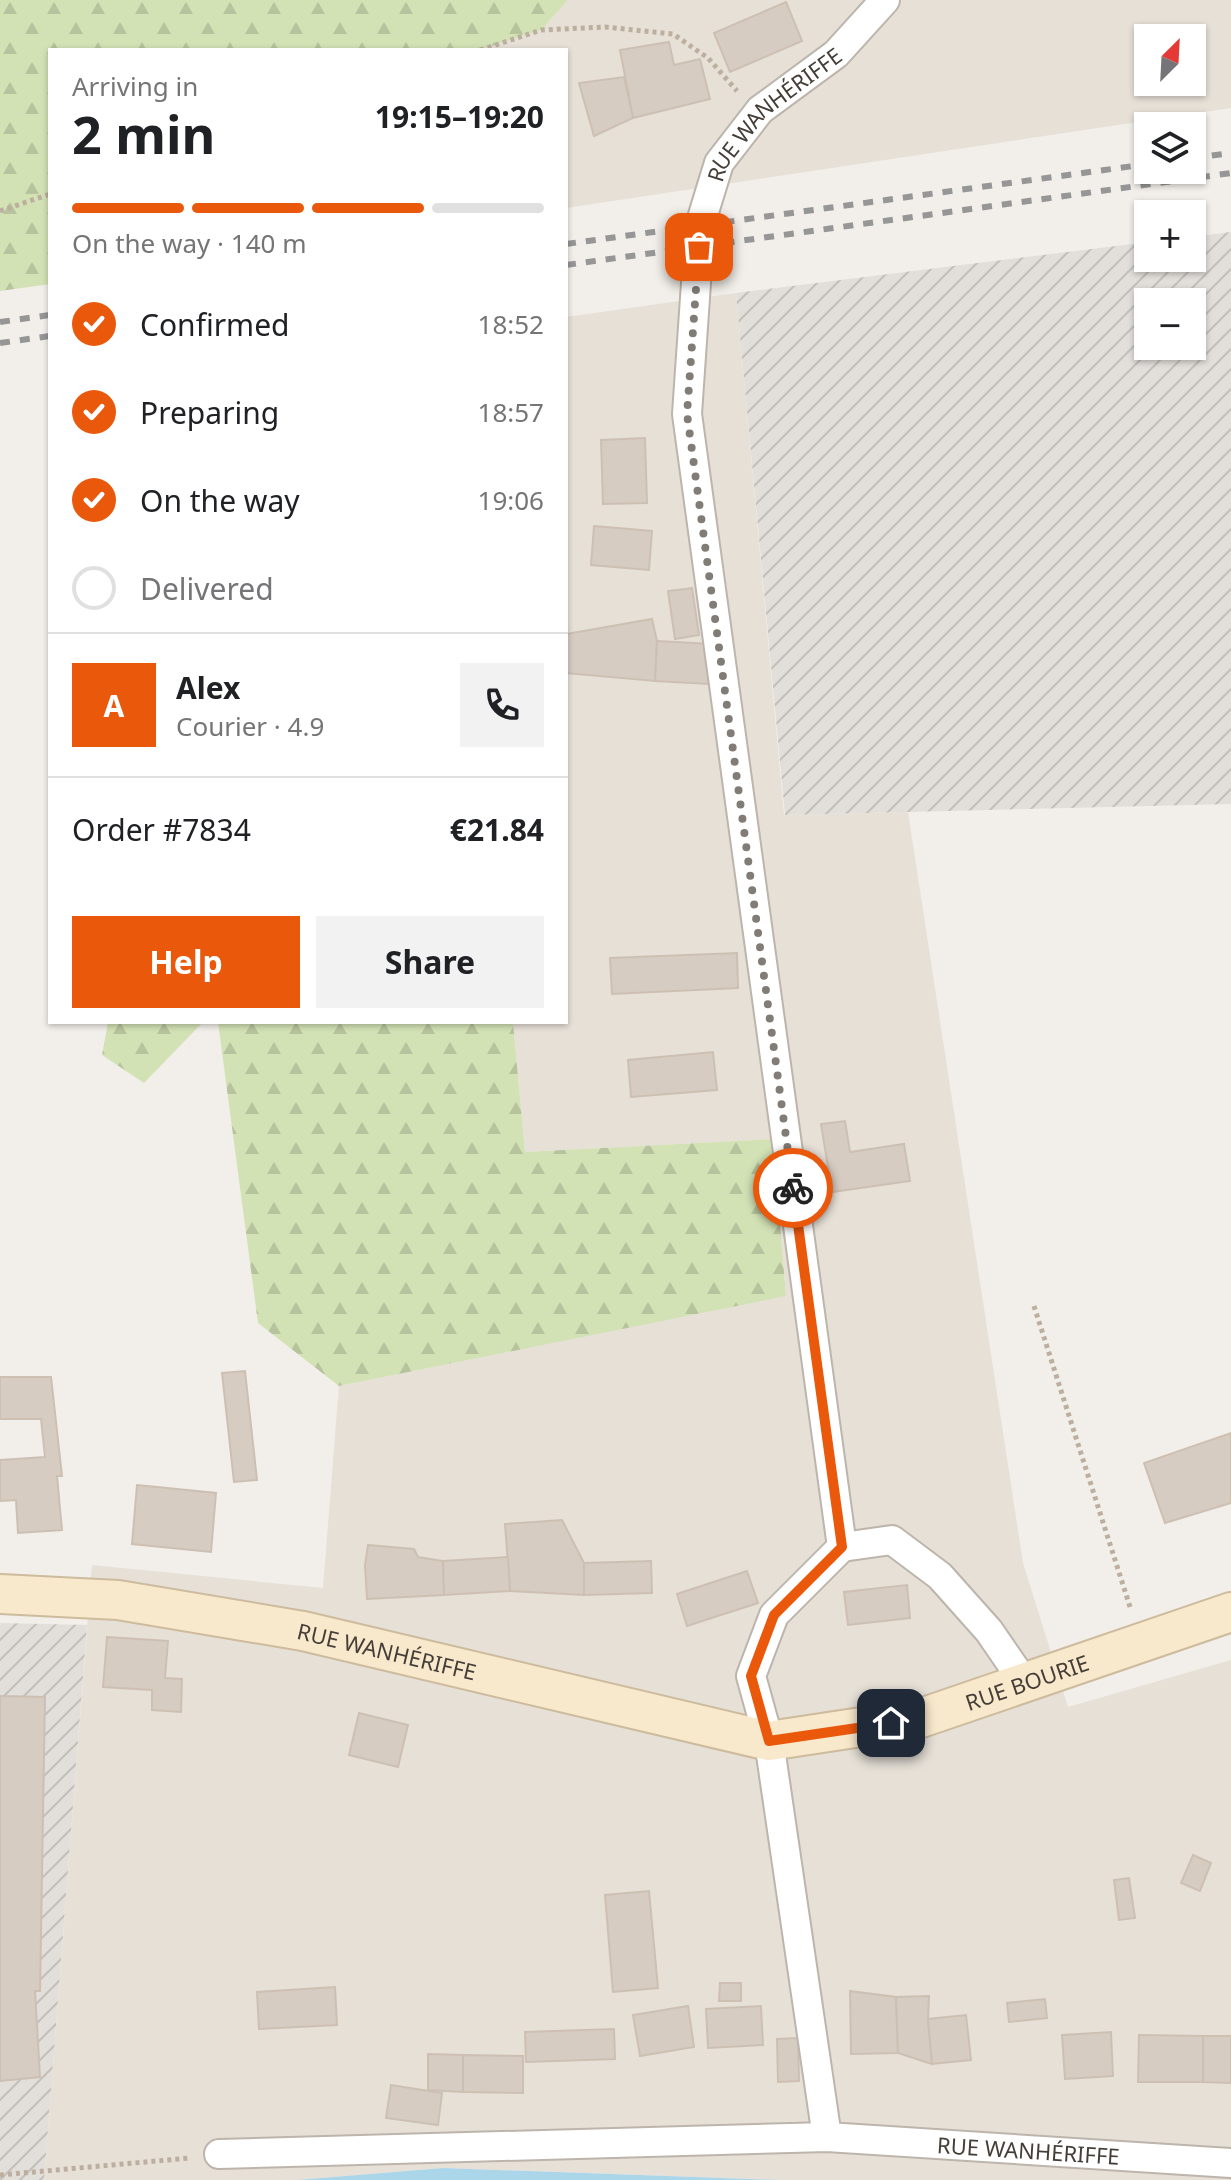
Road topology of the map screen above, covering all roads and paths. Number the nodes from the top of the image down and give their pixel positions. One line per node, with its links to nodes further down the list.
1 (885, 0): 3 (street, RUE WANHÉRIFFE)
2 (486, 48): 3 (path)
3 (760, 110): 7 (street, RUE WANHÉRIFFE)
4 (48, 195): 5 (path)
5 (0, 211)
6 (1034, 1306): 10 (path)
7 (842, 1547): 11 (street); 12 (street)
8 (0, 1594): 12 (main road, RUE WANHÉRIFFE)
9 (1231, 1612): 10 (main road, RUE BOURIE)
10 (1140, 1641): 11 (main road, RUE BOURIE)
11 (1024, 1682): 12 (main road, RUE BOURIE)
12 (769, 1741): 13 (street)
13 (827, 2137): 14 (street, RUE WANHÉRIFFE); 15 (street, RUE WANHÉRIFFE)
14 (219, 2154): 16 (path)
15 (1231, 2163)
16 (0, 2175)

